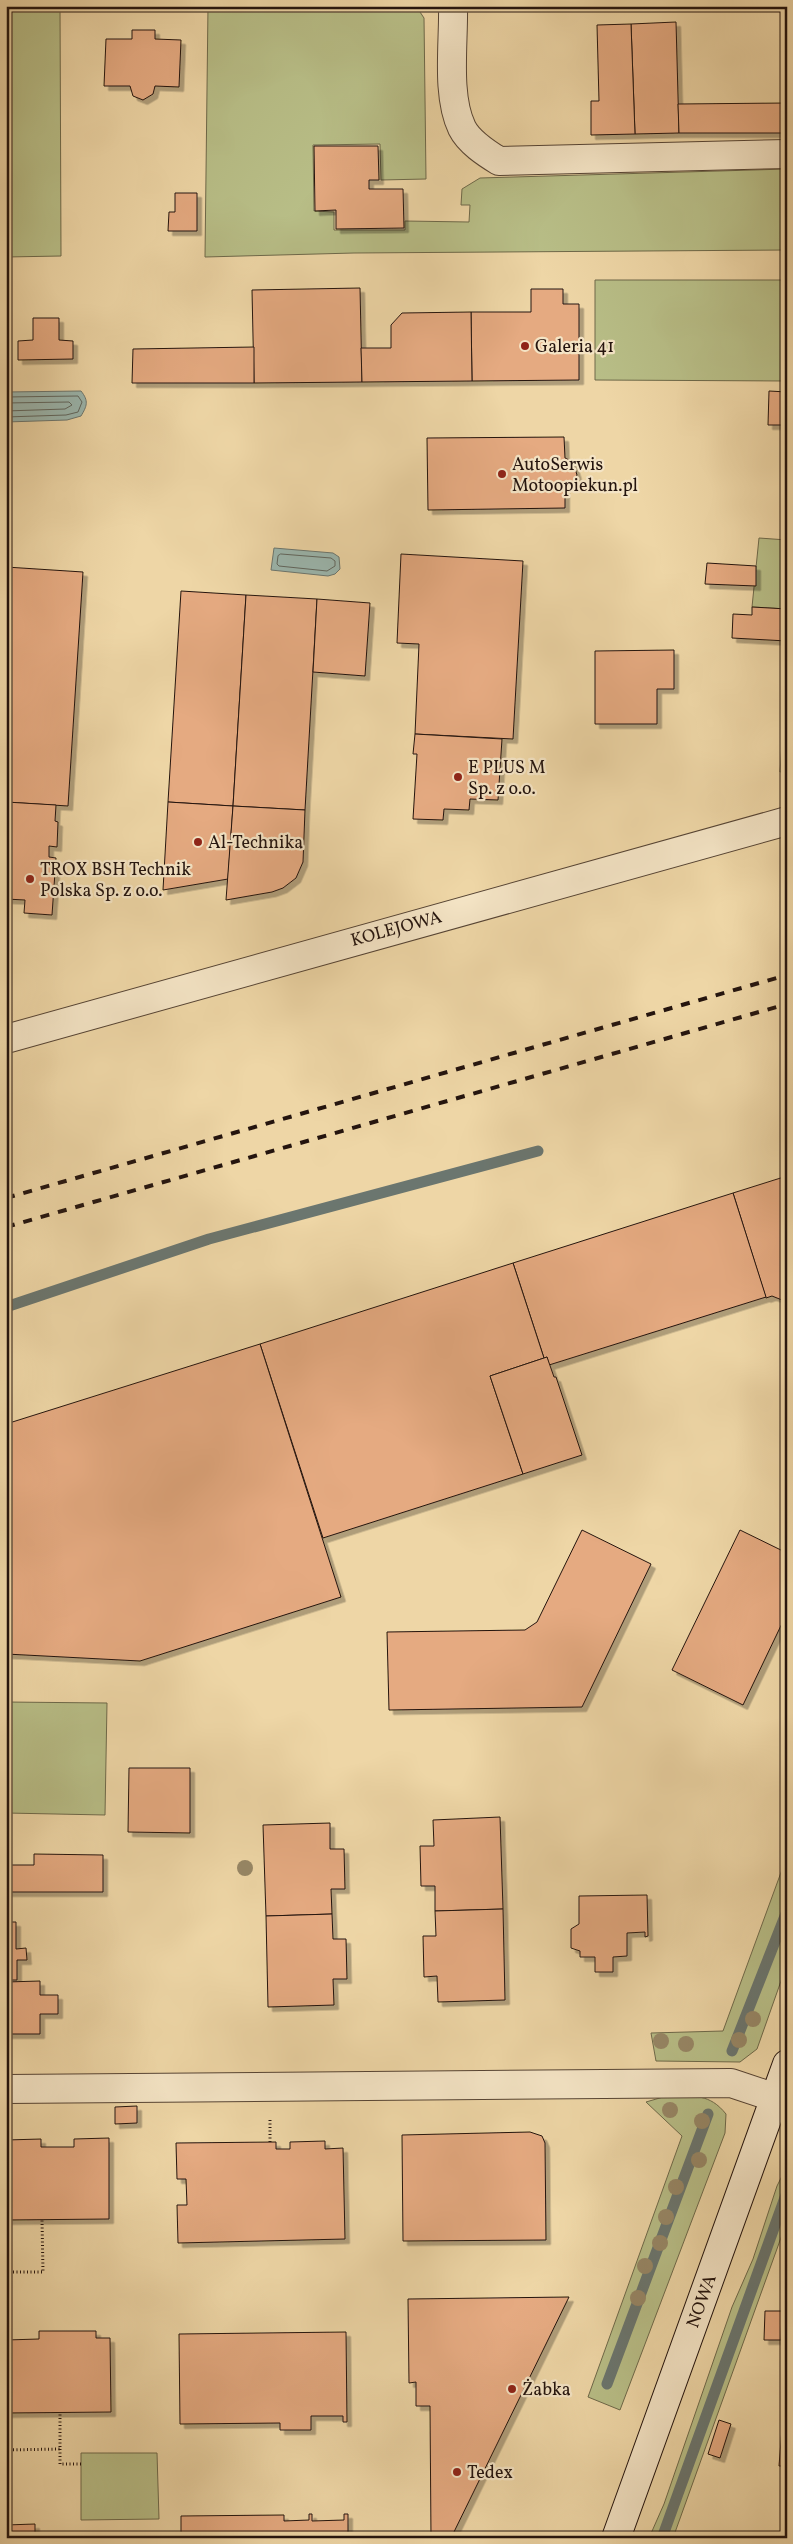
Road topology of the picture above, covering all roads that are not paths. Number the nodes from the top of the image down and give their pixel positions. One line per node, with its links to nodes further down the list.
1 (453, 6): 2 (street)
2 (787, 154)
3 (787, 821): 4 (street, KOLEJOWA)
4 (6, 1039)
5 (787, 2064): 7 (street, NOWA)
6 (6, 2089): 7 (street)
7 (773, 2097): 8 (street, NOWA)
8 (616, 2538)

